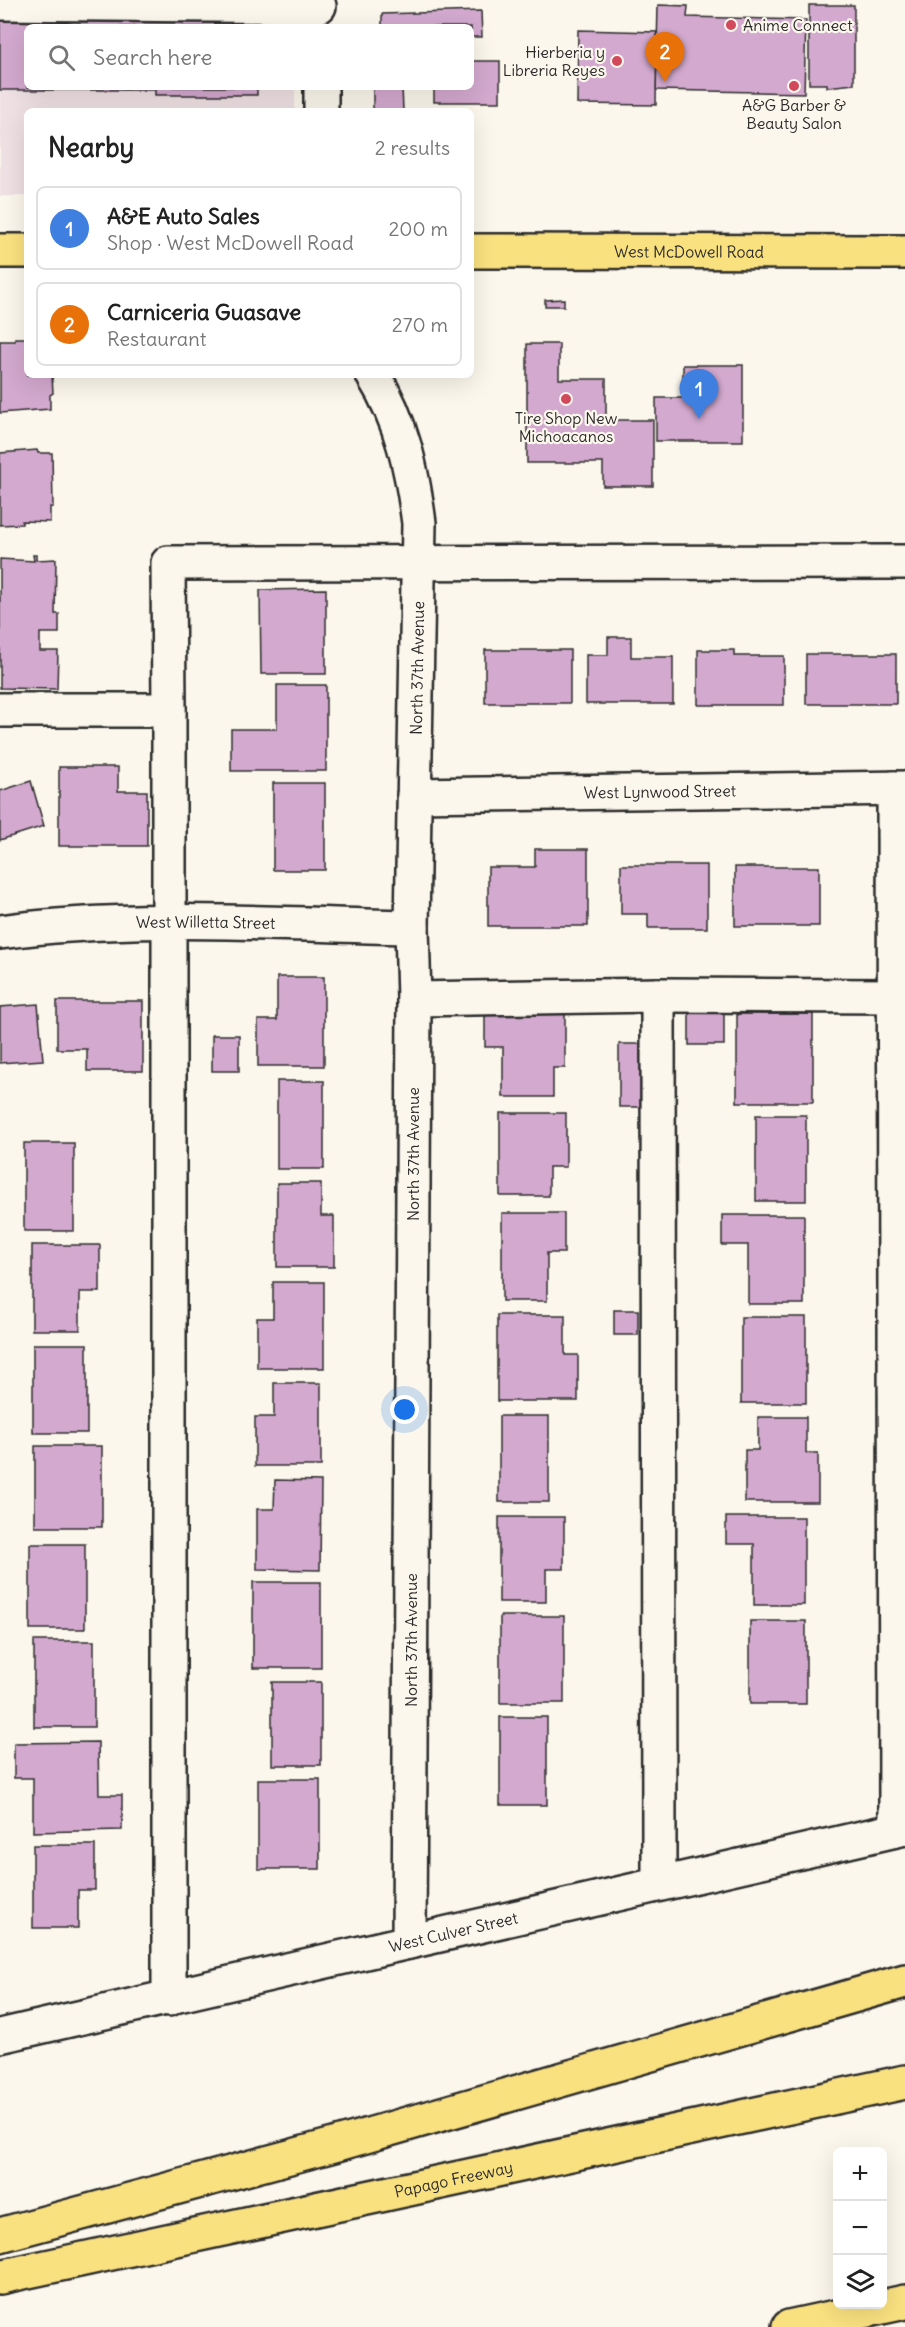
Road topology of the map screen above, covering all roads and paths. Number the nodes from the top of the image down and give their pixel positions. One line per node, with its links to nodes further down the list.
1 (112, 2): 2 (street); 3 (street)
2 (0, 3)
3 (319, 11)
4 (321, 90): 5 (street)
5 (321, 108)
6 (0, 251): 7 (main road)
7 (24, 251)
8 (474, 251): 9 (main road, West McDowell Road)
9 (905, 252)
10 (376, 378): 12 (street, North 37th Avenue)
11 (905, 562): 12 (street)
12 (420, 564): 14 (street); 16 (street, North 37th Avenue)
13 (0, 710): 14 (street)
14 (169, 710): 17 (street)
15 (899, 788): 16 (street, West Lynwood Street); 21 (street)
16 (414, 795): 18 (street, North 37th Avenue)
17 (170, 922): 18 (street, West Willetta Street); 19 (street, West Willetta Street); 27 (street)
18 (412, 927): 22 (street, North 37th Avenue)
19 (0, 932)
20 (658, 994): 21 (street); 22 (street); 24 (street)
21 (899, 996): 23 (street)
22 (414, 999): 25 (street, North 37th Avenue)
23 (900, 1829): 24 (street, West Culver Street)
24 (659, 1883): 25 (street, West Culver Street)
25 (409, 1942): 27 (street, West Culver Street)
26 (905, 1981): 30 (main road)
27 (169, 1999): 28 (street, West Culver Street)
28 (0, 2036)
29 (905, 2082): 31 (main road, Papago Freeway)
30 (0, 2235)
31 (0, 2277)
32 (905, 2302): 33 (main road)
33 (789, 2327)

